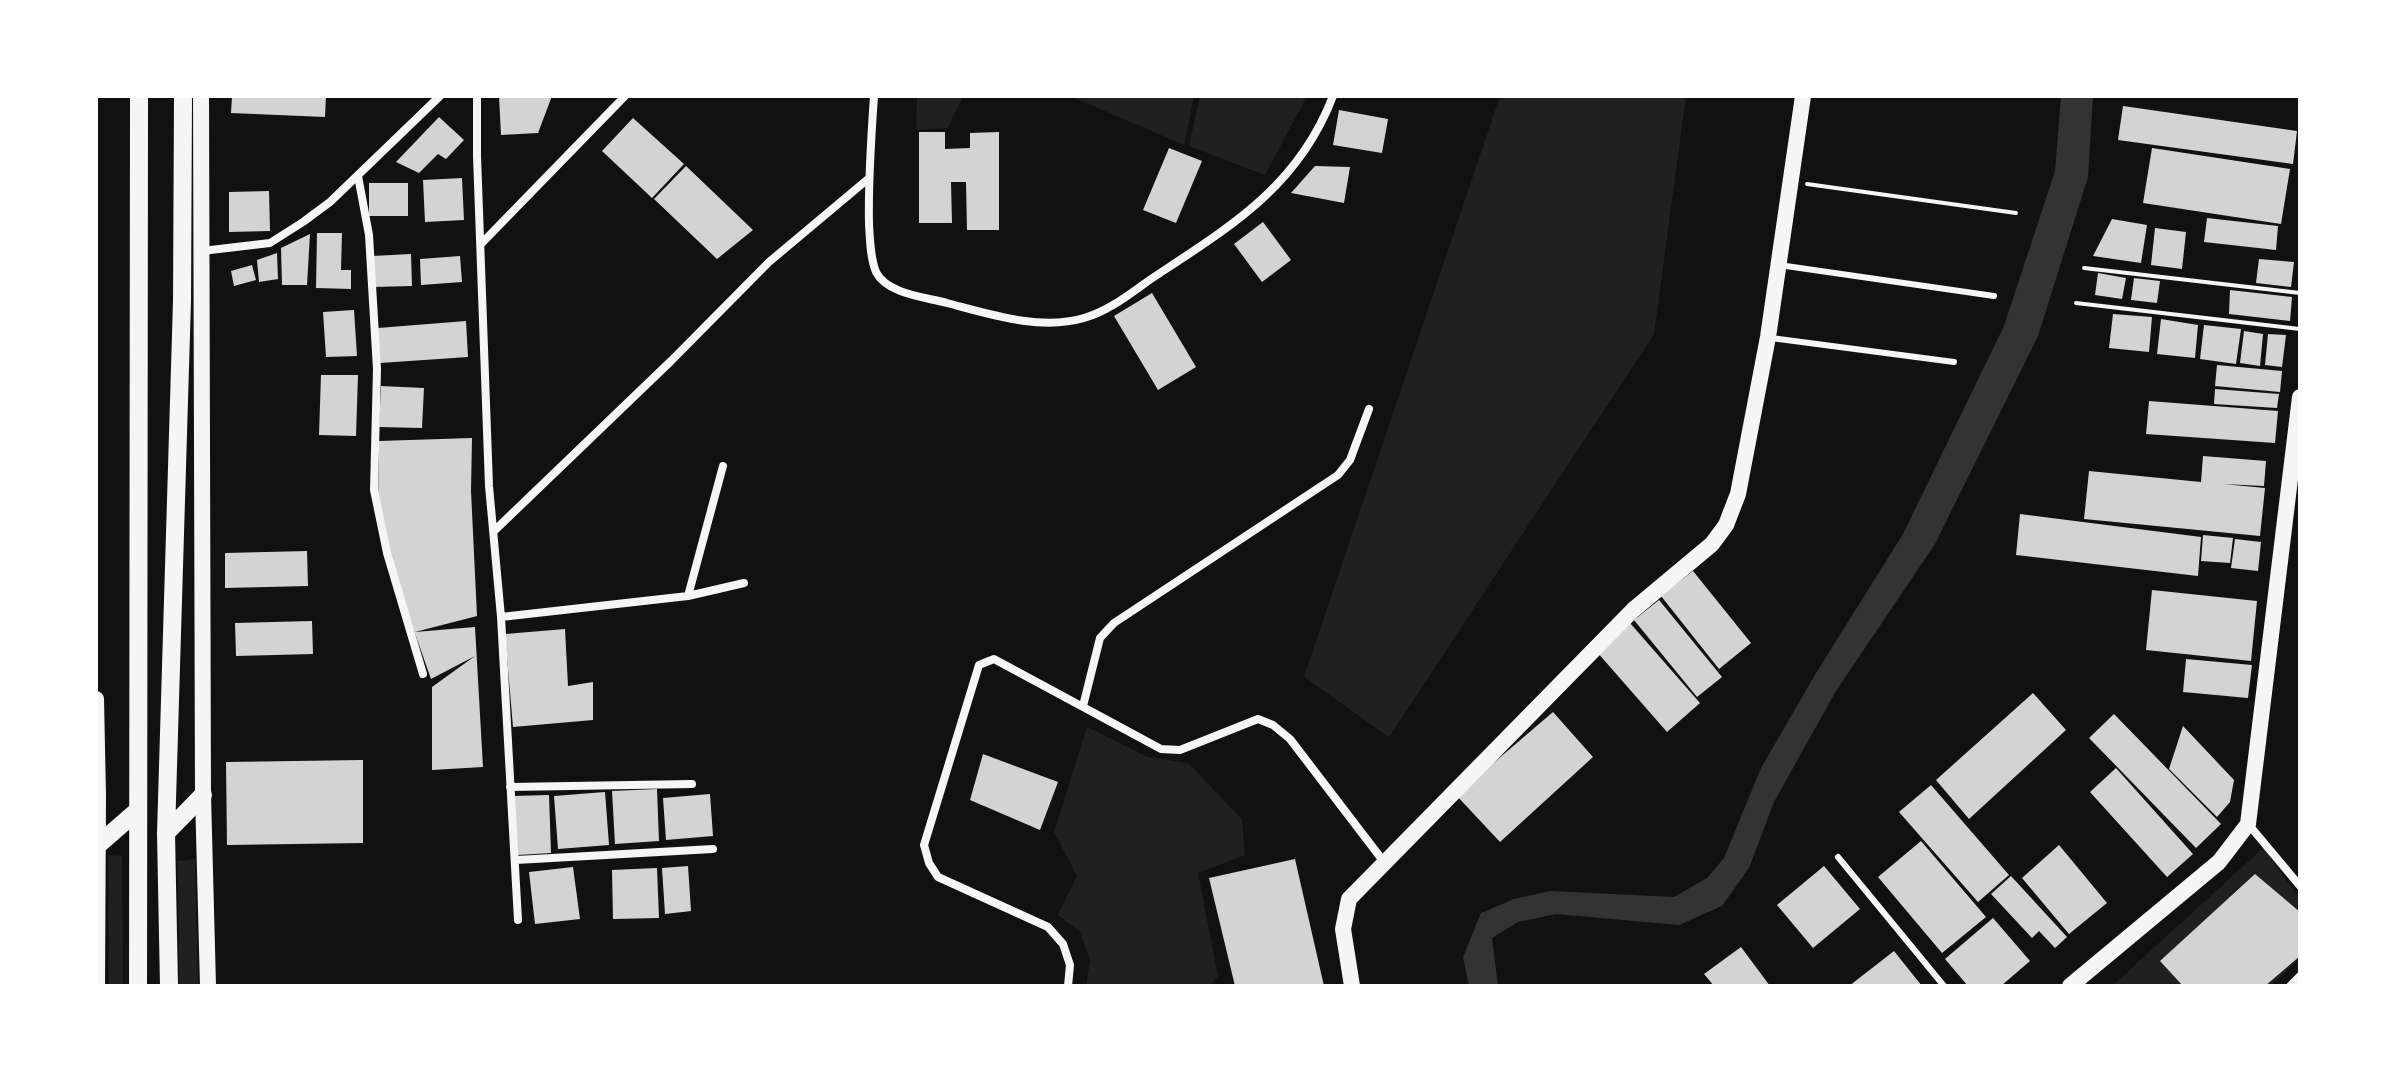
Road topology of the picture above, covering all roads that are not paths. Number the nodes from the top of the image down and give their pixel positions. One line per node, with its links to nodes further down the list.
1 (139, 96): 31 (highway)
2 (183, 96): 33 (highway)
3 (201, 96): 13 (main road)
4 (440, 96): 10 (street)
5 (477, 96): 12 (street)
6 (625, 96): 12 (street)
7 (874, 96): 11 (street)
8 (1333, 96): 11 (street)
9 (1803, 96): 14 (main road)
10 (358, 176): 13 (street); 25 (street)
11 (868, 179): 21 (street)
12 (481, 244): 21 (street)
13 (202, 251): 30 (main road)
14 (1779, 265): 15 (lane); 16 (main road)
15 (1994, 296)
16 (1768, 337): 17 (lane); 38 (main road)
17 (1954, 362)
18 (2300, 397): 32 (main road)
19 (1369, 409): 27 (street)
20 (723, 466): 23 (street)
21 (494, 531): 24 (street)
22 (744, 583): 23 (street)
23 (688, 596): 24 (street)
24 (501, 617): 29 (street)
25 (423, 674)
26 (96, 699): 34 (main road)
27 (1083, 706): 38 (street); 46 (street)
28 (692, 784): 29 (street)
29 (510, 787): 37 (street)
30 (203, 795): 33 (highway); 45 (main road)
31 (137, 811): 34 (highway); 43 (highway)
32 (2248, 824): 39 (street); 49 (main road)
33 (166, 833): 44 (highway)
34 (98, 845): 42 (main road)
35 (713, 849): 37 (street)
36 (1838, 857): 48 (lane)
37 (516, 860): 40 (street)
38 (1384, 862): 47 (main road)
39 (2300, 886)
40 (518, 920)
41 (2300, 976): 50 (street)
42 (97, 986)
43 (138, 986)
44 (169, 986)
45 (208, 986)
46 (1068, 986)
47 (1352, 986)
48 (1944, 986)
49 (2070, 986)
50 (2290, 986)

